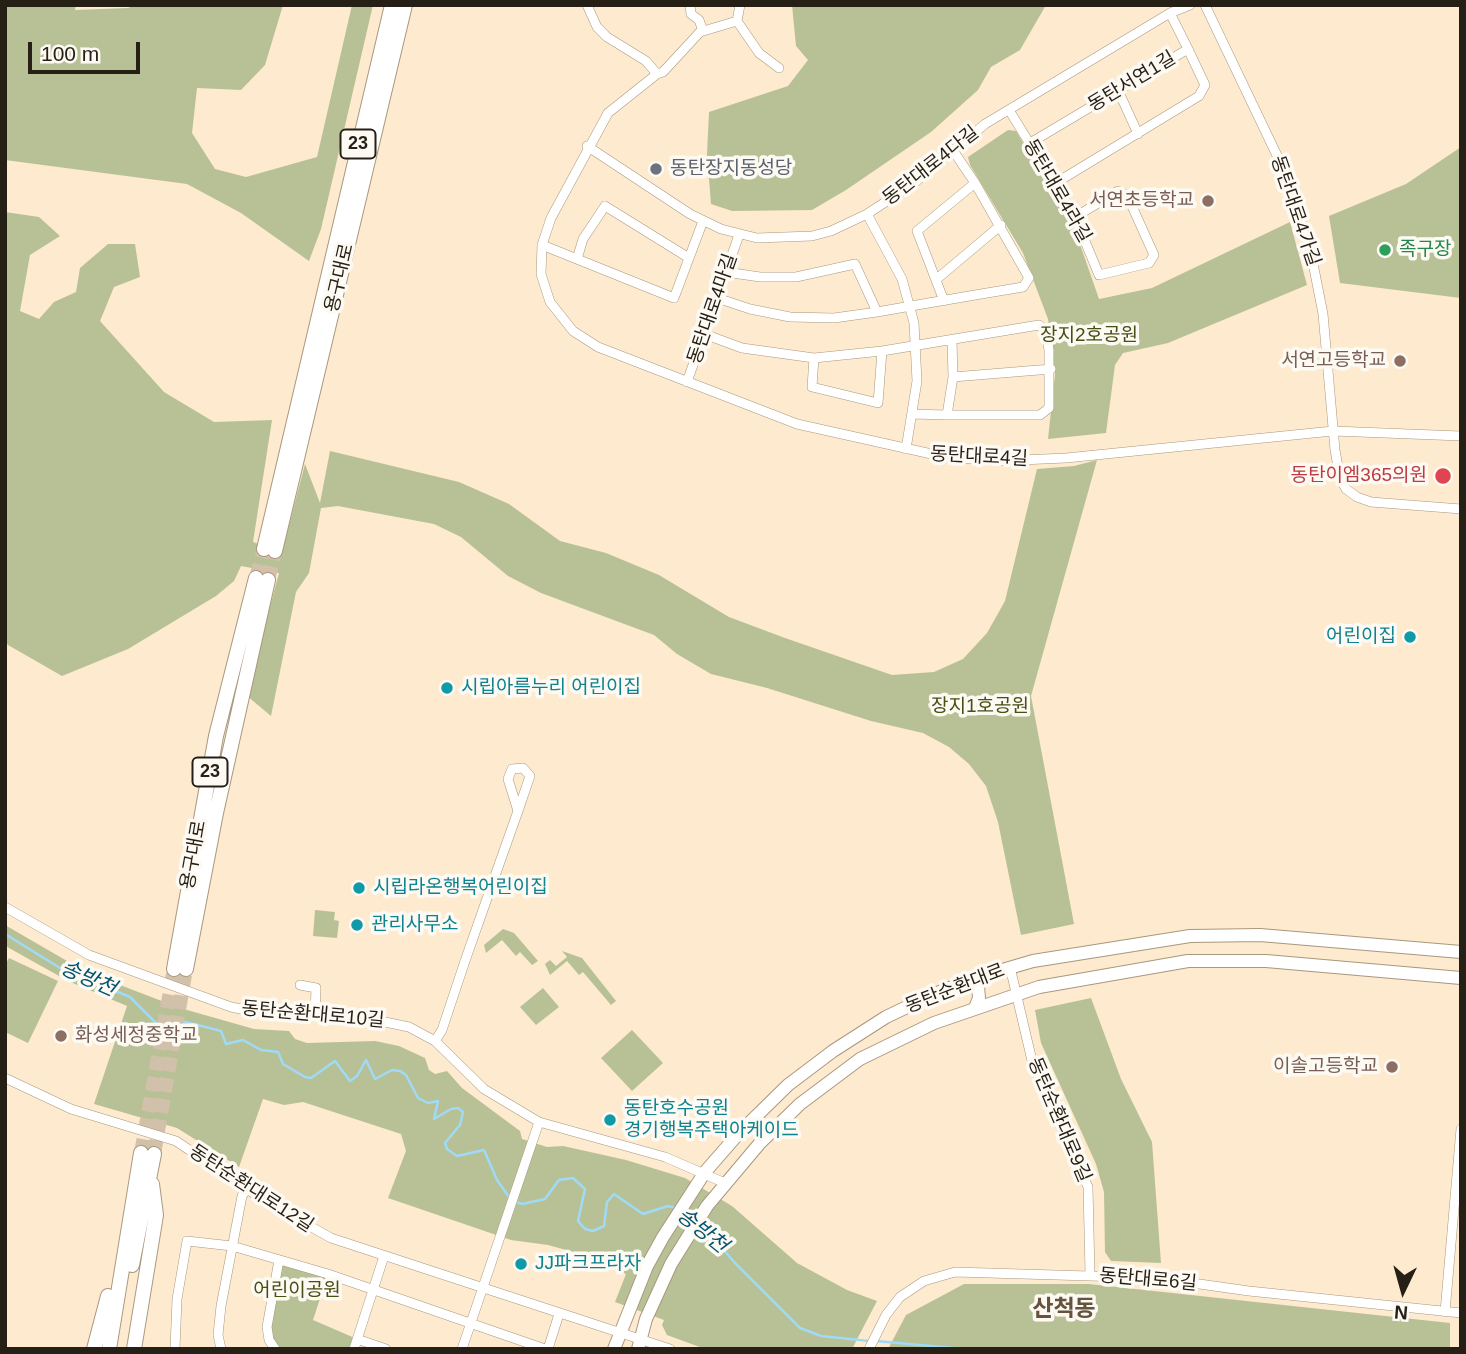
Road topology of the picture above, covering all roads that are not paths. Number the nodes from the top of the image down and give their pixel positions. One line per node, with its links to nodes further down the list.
1 (392, 5): 35 (highway, 용구대로 / 23)
2 (405, 5): 35 (highway, 용구대로 / 23)
3 (587, 5): 13 (street)
4 (690, 5): 10 (street)
5 (740, 5): 9 (street)
6 (1190, 5): 8 (street, 동탄대로4다길)
7 (1205, 5): 47 (street, 동탄대로4가길)
8 (1170, 13): 11 (street); 15 (street, 동탄대로4다길)
9 (737, 21): 10 (street); 12 (street)
10 (703, 31): 13 (street, 동탄대로4길)
11 (1188, 49): 14 (street, 동탄서연1길); 16 (street, 동탄서연1길)
12 (779, 68)
13 (657, 74): 18 (street, 동탄대로4길)
14 (1118, 90): 16 (street); 17 (street, 동탄서연1길)
15 (1009, 110): 17 (street, 동탄대로4라길); 19 (street, 동탄대로4다길)
16 (1138, 134): 21 (street, 동탄서연1길)
17 (1030, 144): 21 (street, 동탄대로4라길)
18 (587, 146): 24 (street, 동탄대로4다길); 27 (street, 동탄대로4길)
19 (952, 149): 20 (street); 22 (street, 동탄대로4다길)
20 (975, 183): 25 (street); 31 (street)
21 (1054, 184): 23 (street, 동탄대로4라길)
22 (867, 214): 26 (street, 동탄대로4다길); 34 (street)
23 (1075, 217): 23 (street, 동탄대로4라길)
24 (703, 221): 26 (street, 동탄대로4다길); 28 (street)
25 (1001, 225): 31 (street); 33 (street)
26 (739, 235): 30 (street, 동탄대로4마길)
27 (542, 244): 29 (street); 44 (street, 동탄대로4길)
28 (689, 258): 29 (street); 29 (street)
29 (577, 259)
30 (726, 272): 32 (street, 동탄대로4마길); 36 (street)
31 (938, 278): 33 (street)
32 (717, 298): 36 (street); 37 (street, 동탄대로4마길)
33 (944, 301): 34 (street)
34 (911, 306): 36 (street); 39 (street)
35 (326, 308): 51 (highway, 용구대로 / 23)
36 (877, 312)
37 (704, 334): 41 (street); 44 (street, 동탄대로4마길)
38 (952, 340): 39 (street); 42 (street); 43 (street)
39 (917, 346): 40 (street); 45 (street)
40 (882, 351): 41 (street); 41 (street)
41 (814, 358)
42 (1051, 369): 43 (street); 46 (street)
43 (953, 377): 46 (street)
44 (687, 382): 49 (street, 동탄대로4길)
45 (912, 414): 46 (street); 49 (street)
46 (947, 415)
47 (1333, 431): 48 (street, 동탄대로4길); 49 (street, 동탄대로4길); 50 (street, 동탄대로4가길)
48 (1461, 436)
49 (906, 449)
50 (1461, 509)
51 (269, 550)
52 (262, 579): 58 (highway, 용구대로 / 23)
53 (518, 811): 66 (street)
54 (5, 907): 65 (street, 동탄순환대로10길)
55 (1085, 952): 56 (main road, 동탄순환대로); 57 (main road, 동탄순환대로); 61 (main road)
56 (1461, 953)
57 (1010, 967): 60 (main road, 동탄순환대로); 63 (street, 동탄순환대로9길)
58 (180, 969)
59 (1461, 978): 61 (main road, 동탄순환대로)
60 (967, 981): 64 (main road); 72 (main road, 동탄순환대로)
61 (1055, 983): 63 (main road, 동탄순환대로)
62 (300, 985): 65 (street)
63 (1017, 993): 64 (main road, 동탄순환대로); 78 (street, 동탄순환대로9길)
64 (975, 1007): 73 (main road, 동탄순환대로)
65 (315, 1015): 66 (street, 동탄순환대로10길)
66 (435, 1041): 68 (street, 동탄순환대로10길)
67 (5, 1078): 74 (street, 동탄순환대로12길)
68 (538, 1122): 72 (street, 동탄순환대로10길); 79 (street)
69 (1461, 1129): 81 (street)
70 (147, 1153): 71 (highway)
71 (144, 1172): 87 (highway); 89 (highway); 90 (highway); 91 (highway)
72 (705, 1172): 73 (street, 동탄순환대로10길); 85 (main road, 동탄순환대로)
73 (725, 1183): 88 (main road, 동탄순환대로)
74 (247, 1189): 75 (street); 76 (street, 동탄순환대로12길)
75 (232, 1246): 77 (street); 92 (street); 93 (street)
76 (384, 1256): 79 (street, 동탄순환대로12길); 80 (street)
77 (279, 1260): 80 (street); 94 (street)
78 (1090, 1275): 81 (street, 동탄대로6길); 101 (street, 동탄대로6길)
79 (481, 1289): 83 (street, 동탄순환대로12길); 84 (street)
80 (374, 1290): 84 (street); 86 (street)
81 (1445, 1312): 82 (street, 동탄대로6길)
82 (1461, 1313)
83 (559, 1314): 85 (street, 동탄순환대로12길); 98 (street)
84 (470, 1323): 97 (street); 98 (street)
85 (619, 1334): 88 (street, 동탄순환대로12길); 99 (main road, 동탄순환대로)
86 (357, 1339): 95 (street); 96 (street)
87 (136, 1344)
88 (639, 1345): 100 (street, 동탄순환대로12길)
89 (97, 1349)
90 (109, 1349)
91 (118, 1349)
92 (175, 1349)
93 (221, 1349)
94 (275, 1349)
95 (354, 1349)
96 (386, 1349)
97 (462, 1349)
98 (547, 1349)
99 (614, 1349)
100 (670, 1349)
101 (869, 1349)

